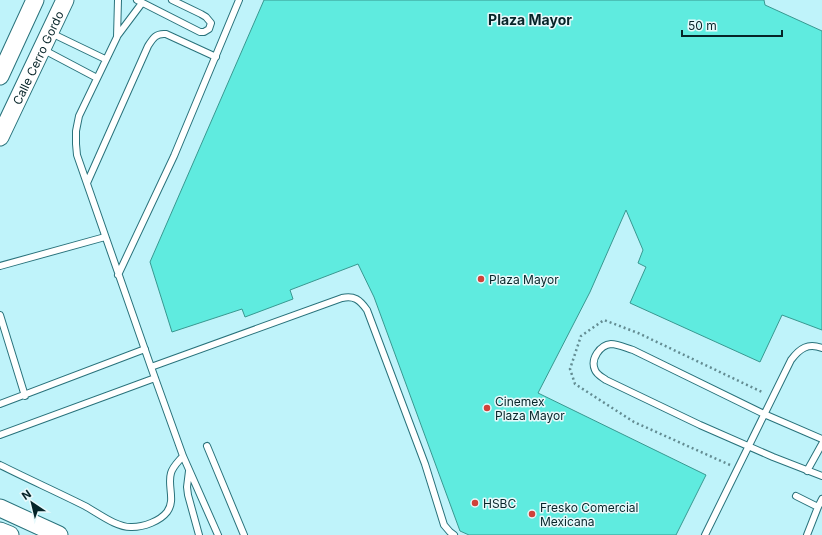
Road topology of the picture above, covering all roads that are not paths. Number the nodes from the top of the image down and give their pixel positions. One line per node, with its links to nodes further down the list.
1 (36, 0): 12 (main road)
2 (65, 0): 7 (main road, Calle Cerro Gordo)
3 (118, 0): 8 (lane)
4 (172, 0): 6 (lane)
5 (239, 0): 10 (lane)
6 (139, 1): 8 (lane)
7 (50, 33): 9 (main road, Calle Cerro Gordo); 11 (lane)
8 (117, 37): 11 (lane)
9 (42, 49): 13 (lane); 14 (main road, Calle Cerro Gordo)
10 (216, 57): 15 (lane); 18 (lane)
11 (105, 59): 13 (lane)
12 (0, 76)
13 (97, 78): 15 (lane)
14 (0, 137)
15 (87, 183): 16 (lane)
16 (105, 237): 17 (lane); 18 (lane)
17 (0, 266)
18 (118, 275): 21 (lane)
19 (0, 315): 24 (lane)
20 (822, 348): 26 (lane)
21 (145, 349): 22 (lane); 24 (lane)
22 (151, 367): 23 (lane); 47 (lane)
23 (155, 378): 27 (lane); 32 (lane)
24 (25, 396): 25 (lane)
25 (0, 404)
26 (764, 414): 28 (lane); 31 (lane); 31 (lane)
27 (0, 435)
28 (822, 439)
29 (822, 444): 35 (lane)
30 (207, 446): 46 (lane)
31 (748, 446): 35 (lane); 48 (lane)
32 (183, 456): 33 (lane); 34 (lane)
33 (0, 465)
34 (189, 470): 44 (lane); 45 (lane)
35 (807, 471): 36 (lane)
36 (822, 476)
37 (796, 496): 39 (lane)
38 (822, 499): 39 (lane)
39 (818, 507): 49 (lane)
40 (0, 508): 43 (main road)
41 (0, 530): 42 (main road)
42 (10, 535)
43 (59, 535)
44 (199, 535)
45 (218, 535)
46 (244, 535)
47 (454, 535)
48 (705, 535)
49 (807, 535)

